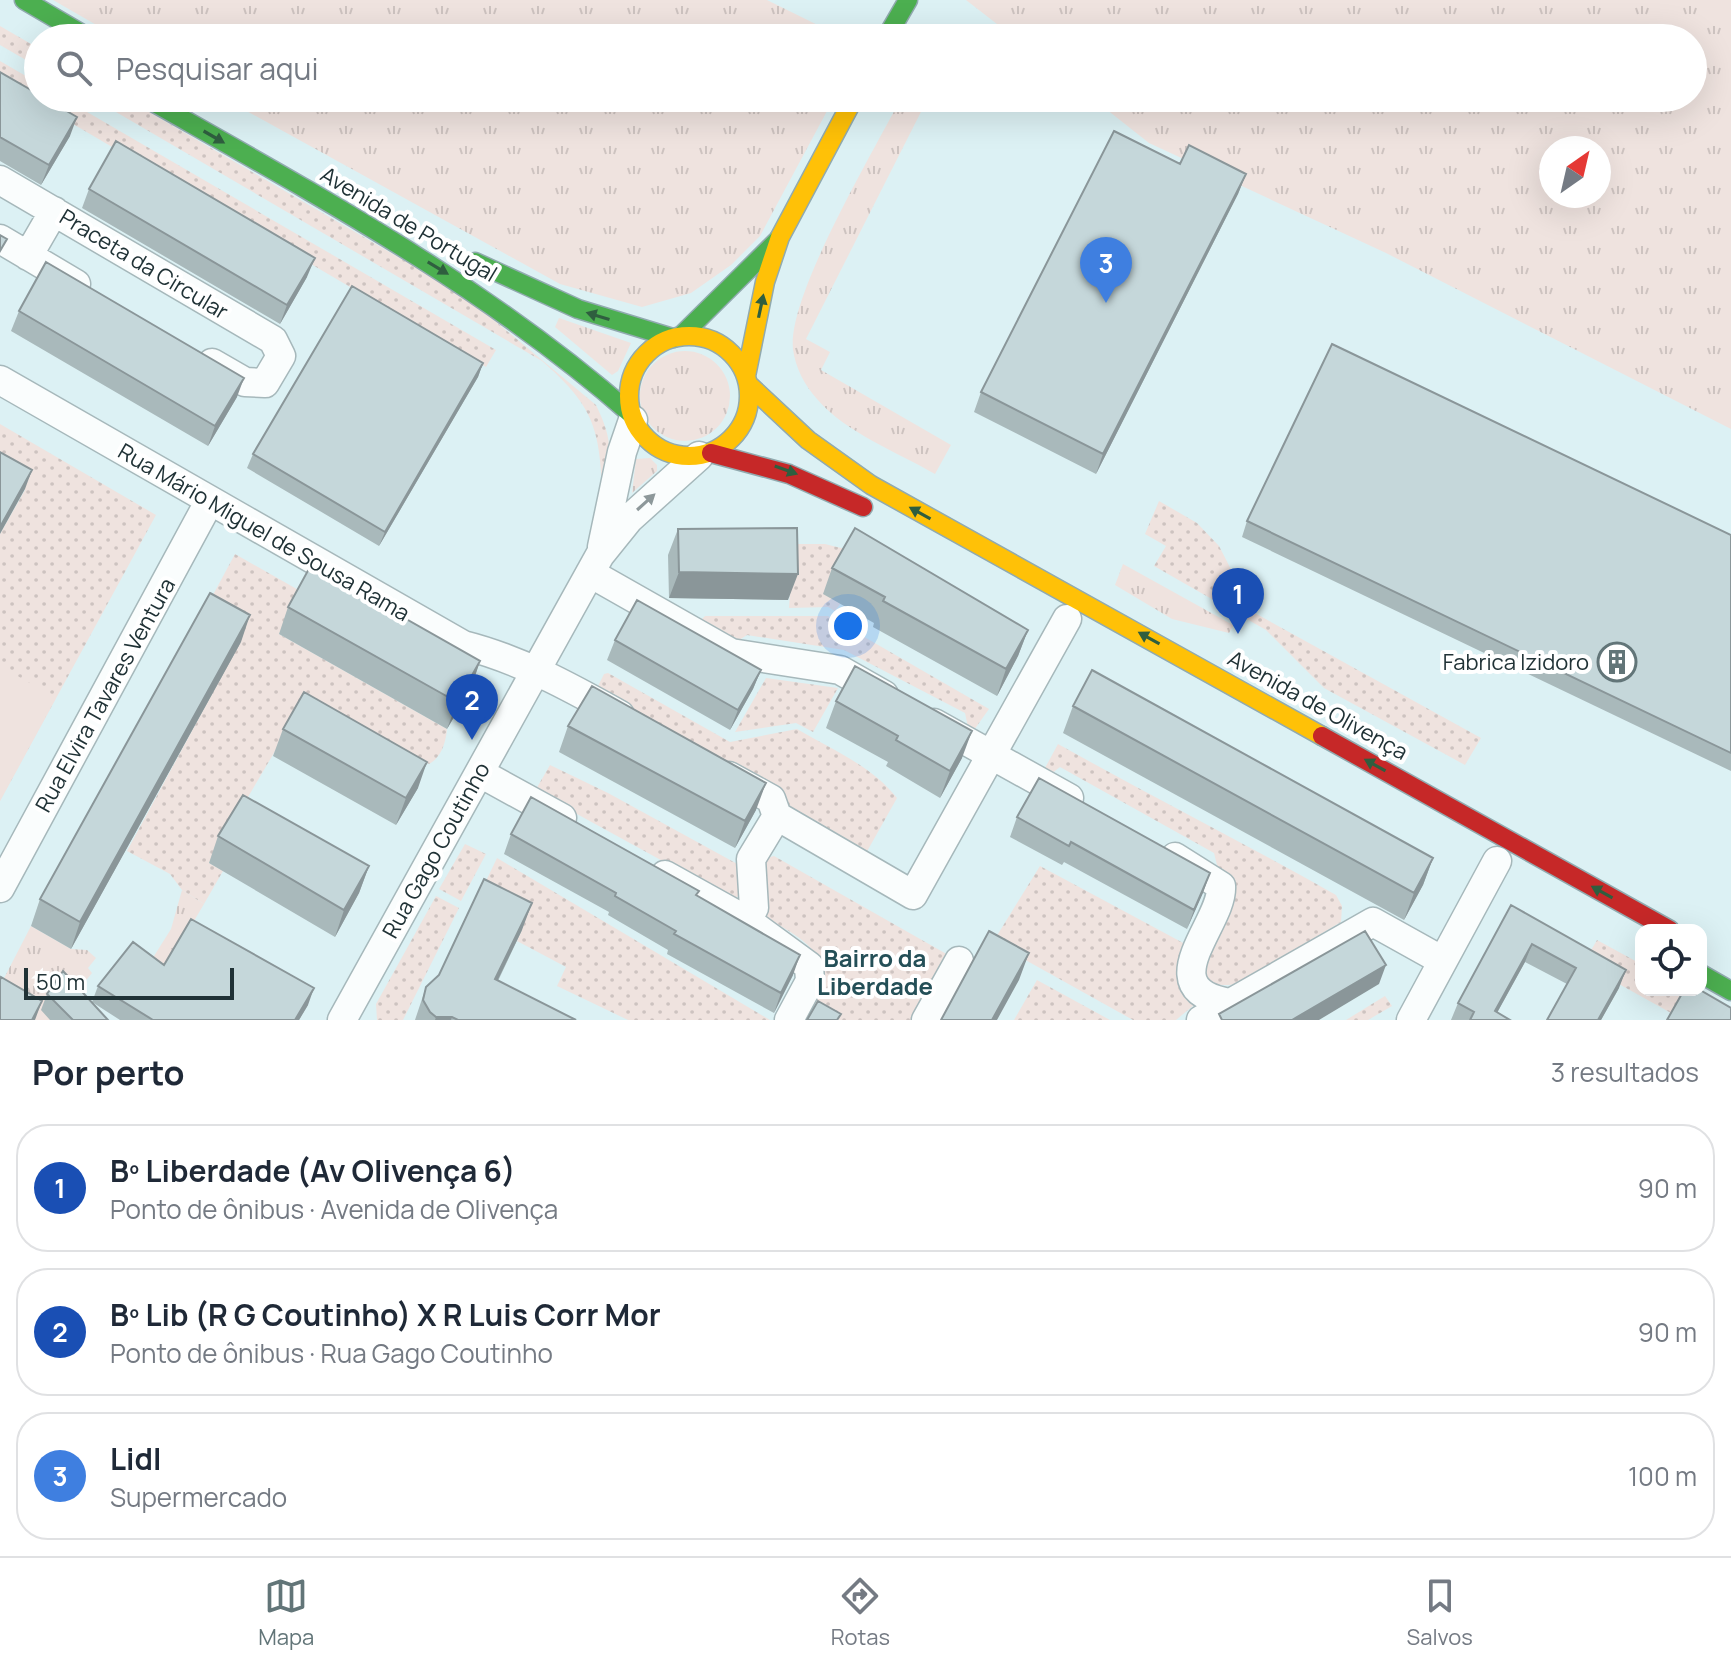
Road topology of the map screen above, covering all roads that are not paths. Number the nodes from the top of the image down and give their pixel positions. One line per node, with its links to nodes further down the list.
1 (24, 0): 3 (main road)
2 (908, 0): 4 (main road)
3 (65, 24)
4 (894, 24)
5 (170, 112): 18 (main road, Avenida de Portugal, one-way to 18)
6 (847, 112): 9 (main road)
7 (0, 180): 8 (street, Praceta da Circular)
8 (54, 211): 12 (street); 15 (street, Praceta da Circular)
9 (780, 237): 14 (main road); 17 (main road, one-way to 9)
10 (0, 239): 12 (street)
11 (458, 251): 14 (main road, Avenida de Portugal, one-way to 11)
12 (28, 256): 13 (street)
13 (96, 295)
14 (677, 337): 17 (main road); 18 (main road)
15 (191, 350)
16 (0, 380): 20 (street, Rua Mário Miguel de Sousa Rama)
17 (747, 380): 19 (main road); 37 (main road, Avenida de Olivença, one-way to 17)
18 (632, 417): 19 (main road); 22 (street, Rua Gago Coutinho)
19 (705, 454): 21 (main road, one-way to 21); 22 (street, Rua Gago Coutinho, one-way to 19)
20 (209, 502): 24 (street, Rua Mário Miguel de Sousa Rama); 35 (street, Rua Elvira Tavares Ventura)
21 (875, 514)
22 (595, 564): 24 (street, Rua Gago Coutinho); 26 (street)
23 (1066, 619): 26 (street)
24 (535, 672): 25 (street, Rua Mário Miguel de Sousa Rama); 28 (street, Rua Gago Coutinho)
25 (641, 726)
26 (991, 754): 29 (street); 30 (street)
27 (706, 763): 30 (street)
28 (480, 773): 31 (street); 43 (street, Rua Gago Coutinho)
29 (1092, 811)
30 (777, 816): 36 (street)
31 (584, 830)
32 (1145, 840): 42 (street)
33 (638, 860): 36 (street)
34 (1497, 860): 39 (street)
35 (0, 888)
36 (746, 920): 44 (street)
37 (1659, 924)
38 (959, 961): 45 (street)
39 (1443, 961): 42 (street); 47 (street)
40 (1707, 977): 41 (main road)
41 (1731, 991)
42 (1230, 1003): 46 (street)
43 (342, 1020)
44 (789, 1020)
45 (926, 1020)
46 (1201, 1020)
47 (1411, 1020)

